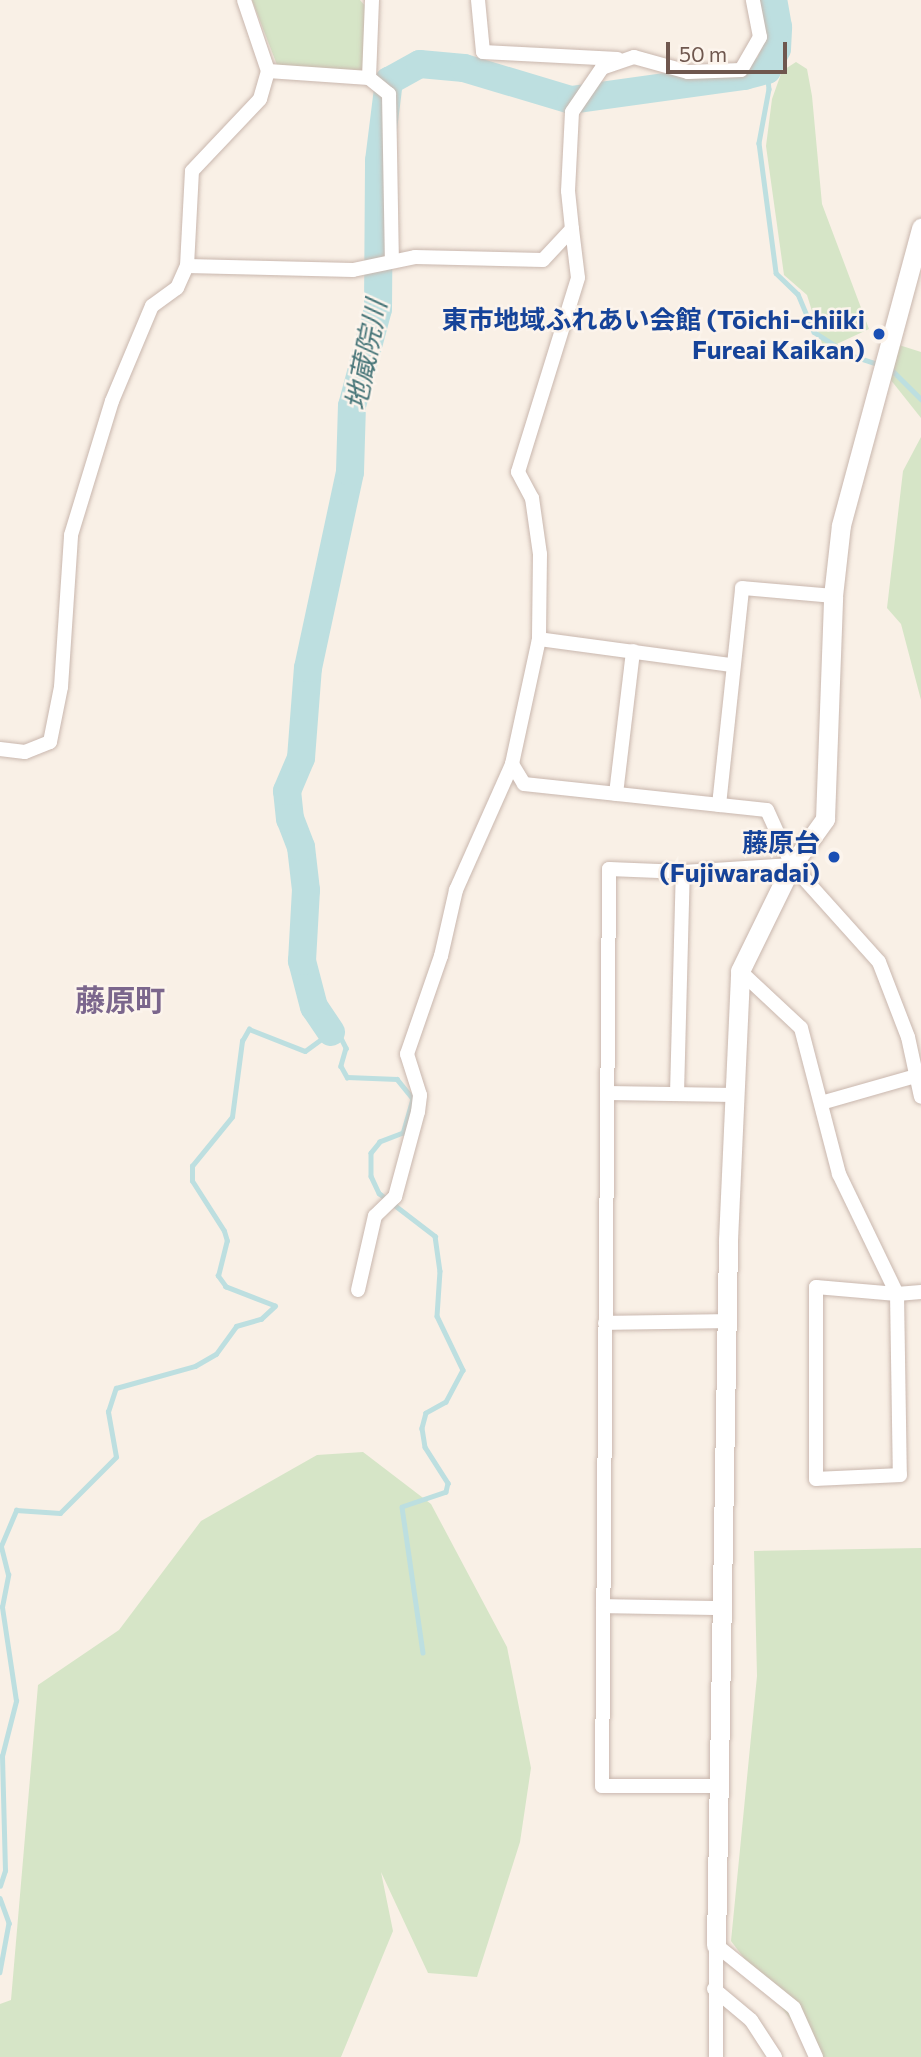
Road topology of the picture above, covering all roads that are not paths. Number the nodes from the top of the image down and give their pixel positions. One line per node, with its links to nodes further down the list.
1 (244, 0): 6 (street)
2 (372, 0): 7 (street)
3 (478, 0): 5 (street)
4 (753, 0): 5 (street)
5 (618, 59): 9 (street)
6 (268, 71): 7 (street); 11 (street)
7 (369, 78): 10 (street)
8 (921, 228): 12 (street)
9 (572, 229): 10 (street); 13 (street)
10 (391, 258): 11 (street)
11 (187, 266): 16 (street)
12 (833, 596): 15 (street); 20 (street)
13 (538, 639): 14 (street); 17 (street)
14 (633, 651): 15 (street); 18 (street)
15 (732, 664): 19 (street)
16 (0, 749)
17 (512, 764): 18 (street); 29 (street)
18 (617, 794): 19 (street)
19 (719, 805): 20 (street)
20 (792, 865): 21 (street); 22 (street); 23 (street)
21 (683, 872): 24 (street); 25 (street)
22 (740, 971): 26 (street); 28 (street)
23 (916, 1076): 27 (street); 28 (street)
24 (607, 1093): 25 (street); 33 (street)
25 (677, 1094): 26 (street)
26 (734, 1095): 32 (street)
27 (921, 1097)
28 (821, 1103): 31 (street)
29 (358, 1290)
30 (921, 1292): 31 (street)
31 (897, 1294): 31 (street)
32 (726, 1321): 33 (street); 35 (street)
33 (605, 1323): 34 (street)
34 (603, 1606): 35 (street); 36 (street)
35 (722, 1608): 36 (street)
36 (721, 1786): 37 (street)
37 (716, 1945): 38 (street); 41 (street)
38 (714, 1989): 39 (street); 40 (street)
39 (716, 2057)
40 (775, 2057)
41 (816, 2057)

